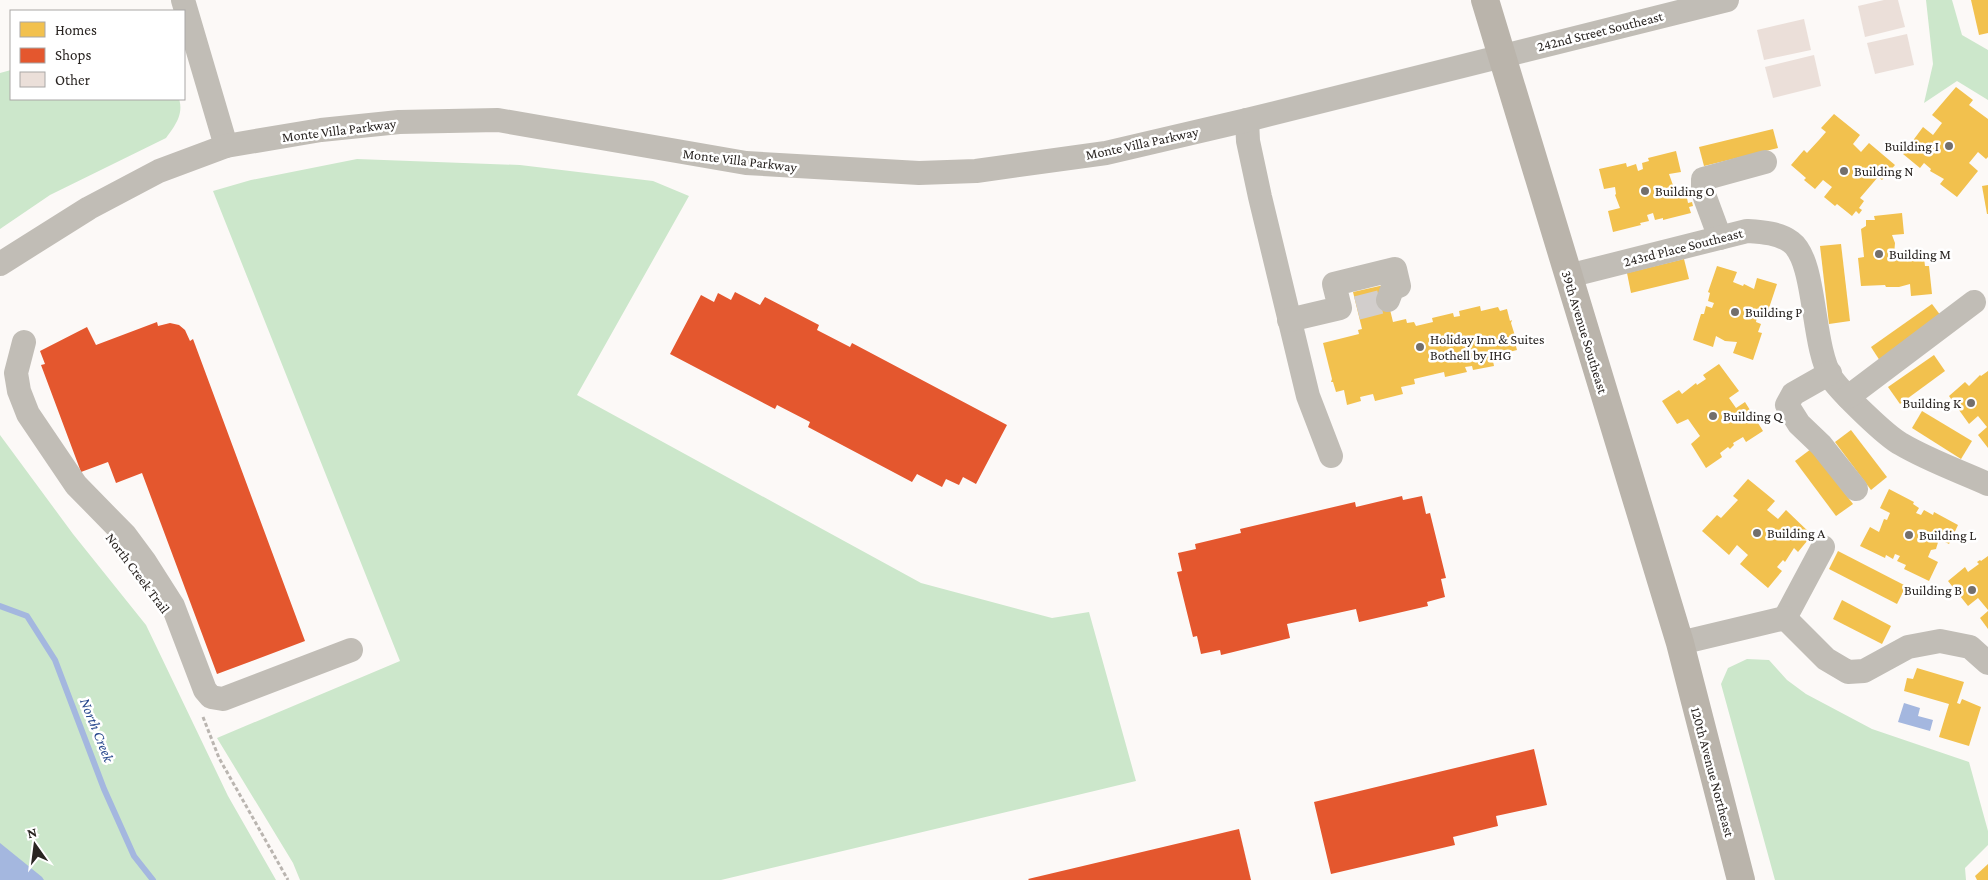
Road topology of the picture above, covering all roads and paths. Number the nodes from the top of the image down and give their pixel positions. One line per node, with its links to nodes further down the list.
1 (183, 0): 7 (street)
2 (1485, 0): 5 (main road, 39th Avenue Southeast)
3 (1727, 0): 4 (street, 242nd Street Southeast)
4 (1644, 9): 5 (street, 242nd Street Southeast)
5 (1502, 56): 6 (street, Monte Villa Parkway); 11 (main road, 39th Avenue Southeast)
6 (1247, 120): 7 (street, Monte Villa Parkway); 14 (street)
7 (226, 146): 10 (street, Monte Villa Parkway)
8 (1765, 162): 9 (street)
9 (1720, 238): 11 (street, 243rd Place Southeast); 16 (street, 243rd Place Southeast)
10 (0, 264)
11 (1568, 276): 24 (main road, 39th Avenue Southeast)
12 (1388, 300): 14 (street)
13 (1974, 302): 17 (street)
14 (1289, 320): 18 (street)
15 (24, 342): 23 (street)
16 (1830, 373): 17 (street, 243rd Place Southeast); 20 (street)
17 (1848, 397): 19 (street, 243rd Place Southeast)
18 (1331, 456)
19 (1988, 484)
20 (1856, 488)
21 (1823, 548): 22 (street)
22 (1785, 618): 24 (street); 25 (street)
23 (351, 650)
24 (1683, 654): 28 (main road, 120th Avenue Northeast)
25 (1988, 663)
26 (201, 713): 27 (path)
27 (288, 880)
28 (1742, 880)

